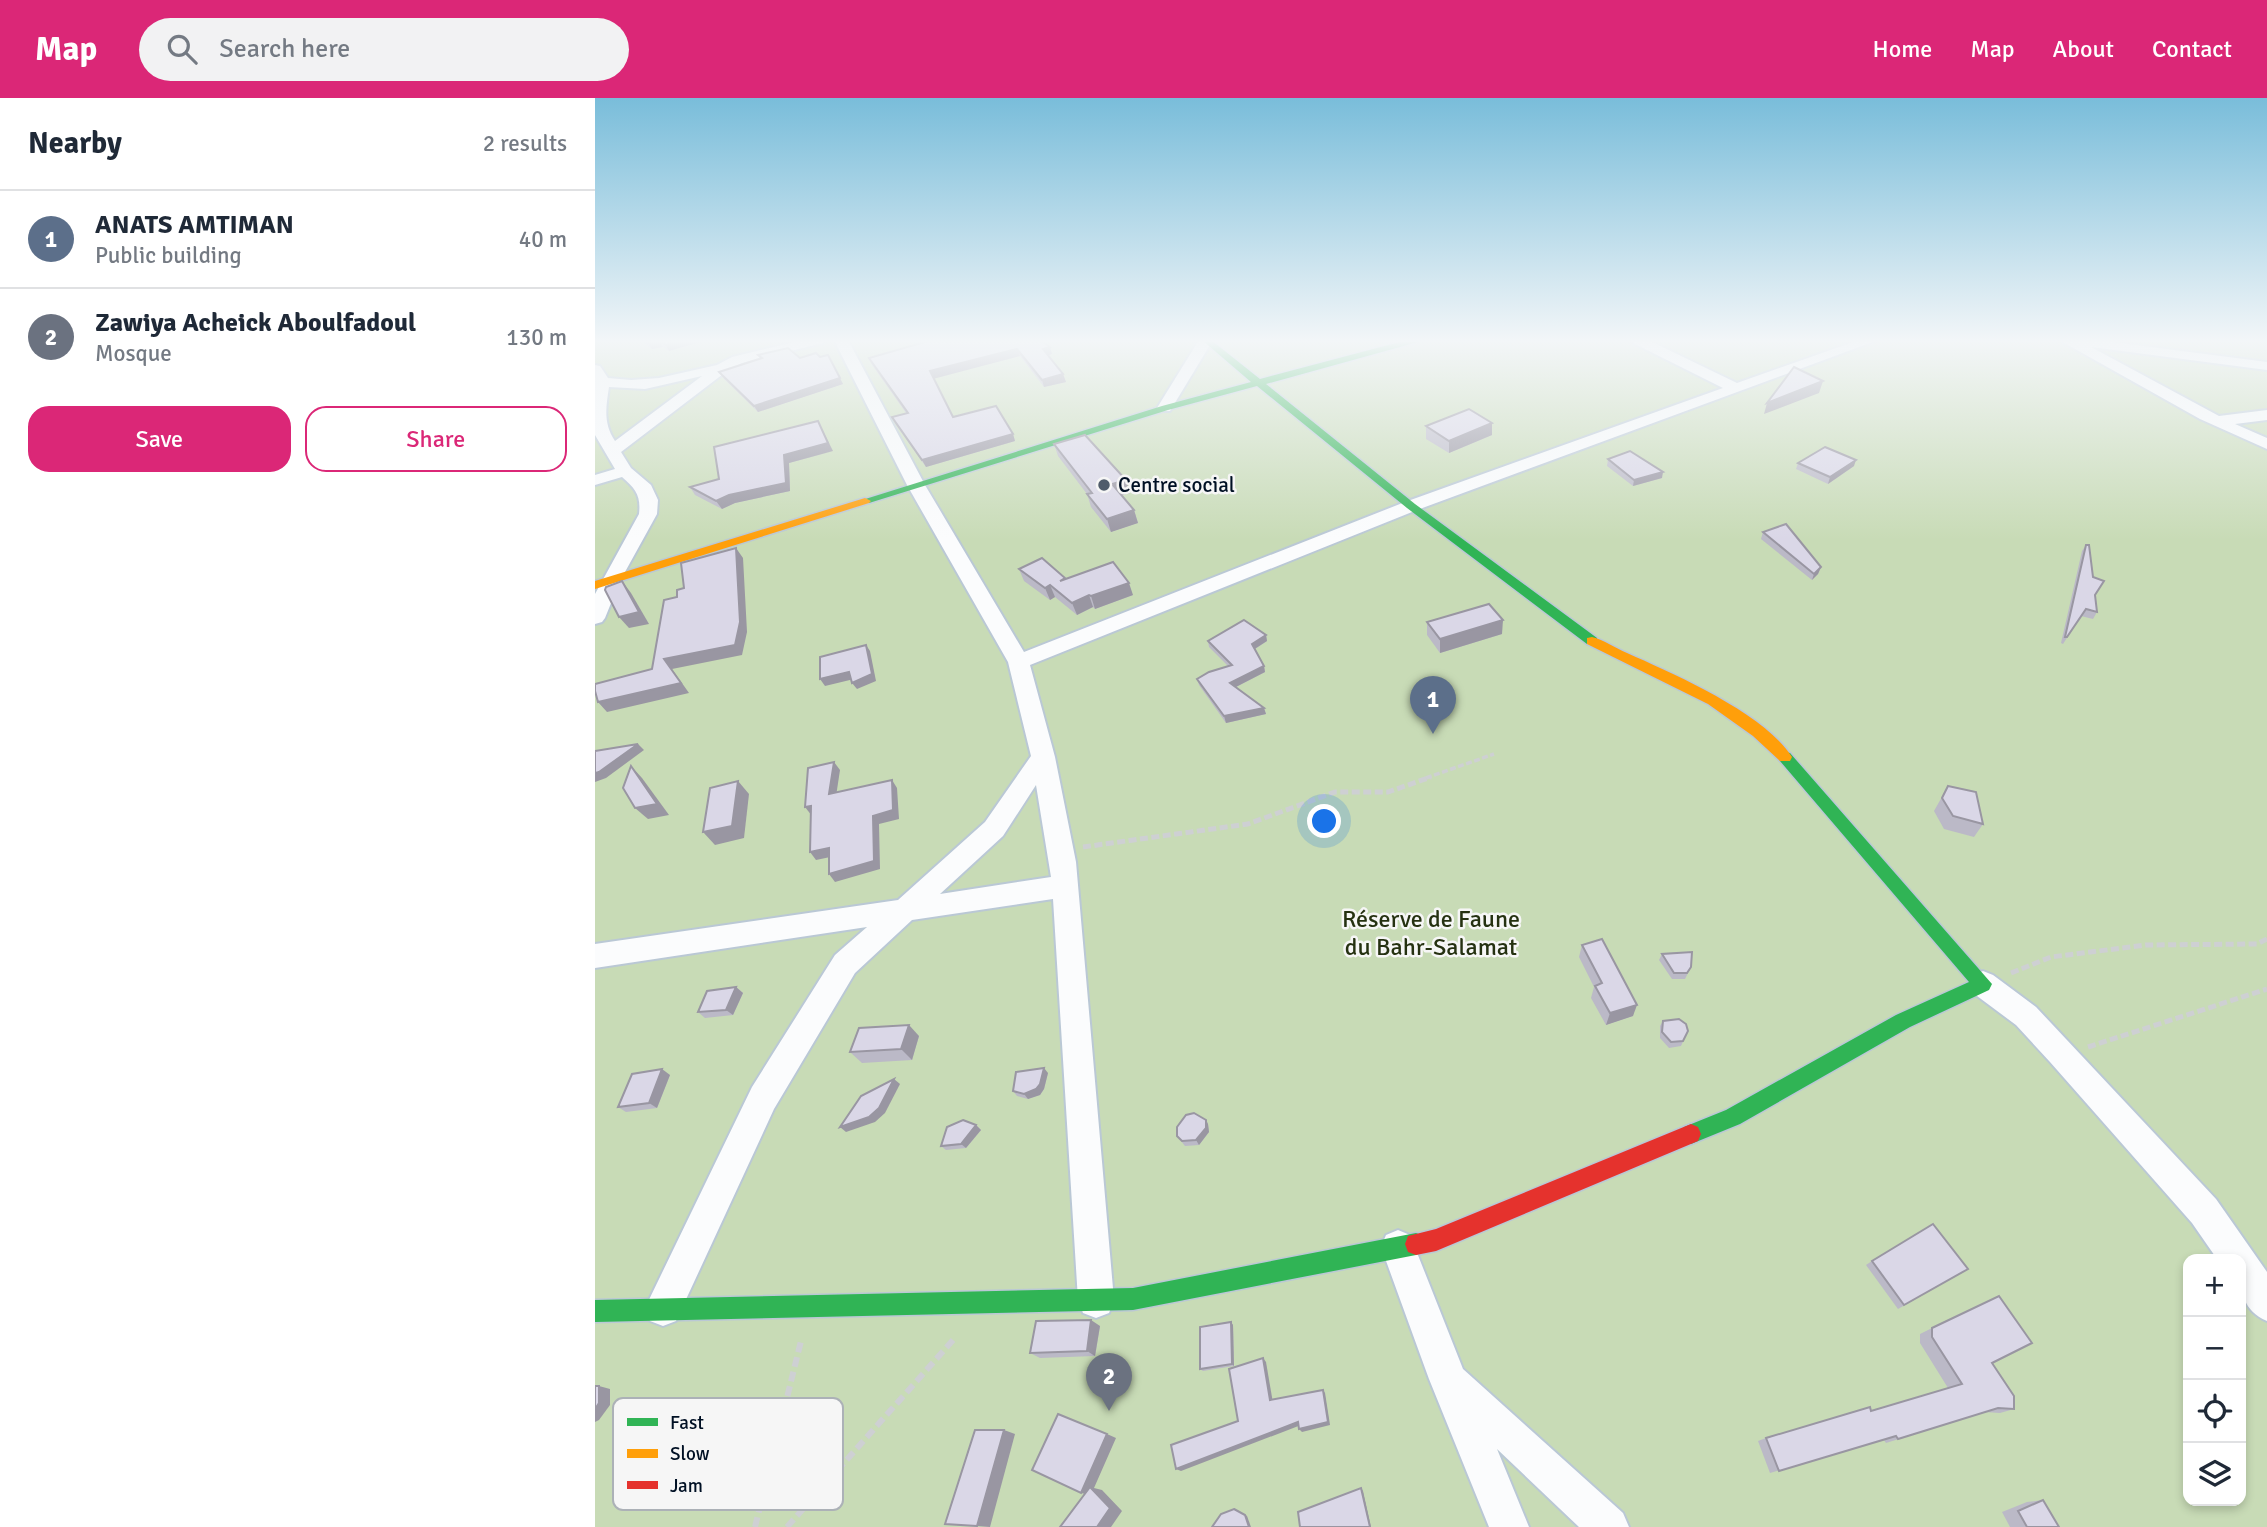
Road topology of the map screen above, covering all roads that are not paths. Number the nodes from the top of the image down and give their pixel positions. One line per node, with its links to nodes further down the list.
1 (597, 407): 12 (street)
2 (670, 407): 12 (street)
3 (875, 407): 15 (street)
4 (1170, 407): 8 (street)
5 (1290, 407): 16 (street)
6 (1683, 407): 16 (street)
7 (2191, 407): 10 (street)
8 (1165, 408): 15 (street)
9 (2267, 415): 10 (street)
10 (2218, 421): 11 (street)
11 (2267, 444)
12 (614, 450): 13 (street)
13 (625, 471): 14 (street); 17 (street)
14 (595, 480)
15 (916, 485): 17 (street); 19 (street)
16 (1411, 506): 19 (street); 24 (street)
17 (602, 583): 18 (street)
18 (595, 618)
19 (1019, 662): 20 (street)
20 (1043, 757): 21 (street); 22 (street)
21 (1065, 886): 22 (street); 28 (street)
22 (903, 911): 23 (street); 30 (street)
23 (595, 956)
24 (1983, 984): 25 (street); 26 (street)
25 (1398, 1247): 28 (street); 32 (street)
26 (2234, 1254)
27 (2246, 1272): 29 (street)
28 (1096, 1300): 30 (street)
29 (2267, 1303)
30 (663, 1308): 31 (street)
31 (595, 1311)
32 (1448, 1379): 33 (street); 34 (street)
33 (1509, 1527)
34 (1609, 1527)

